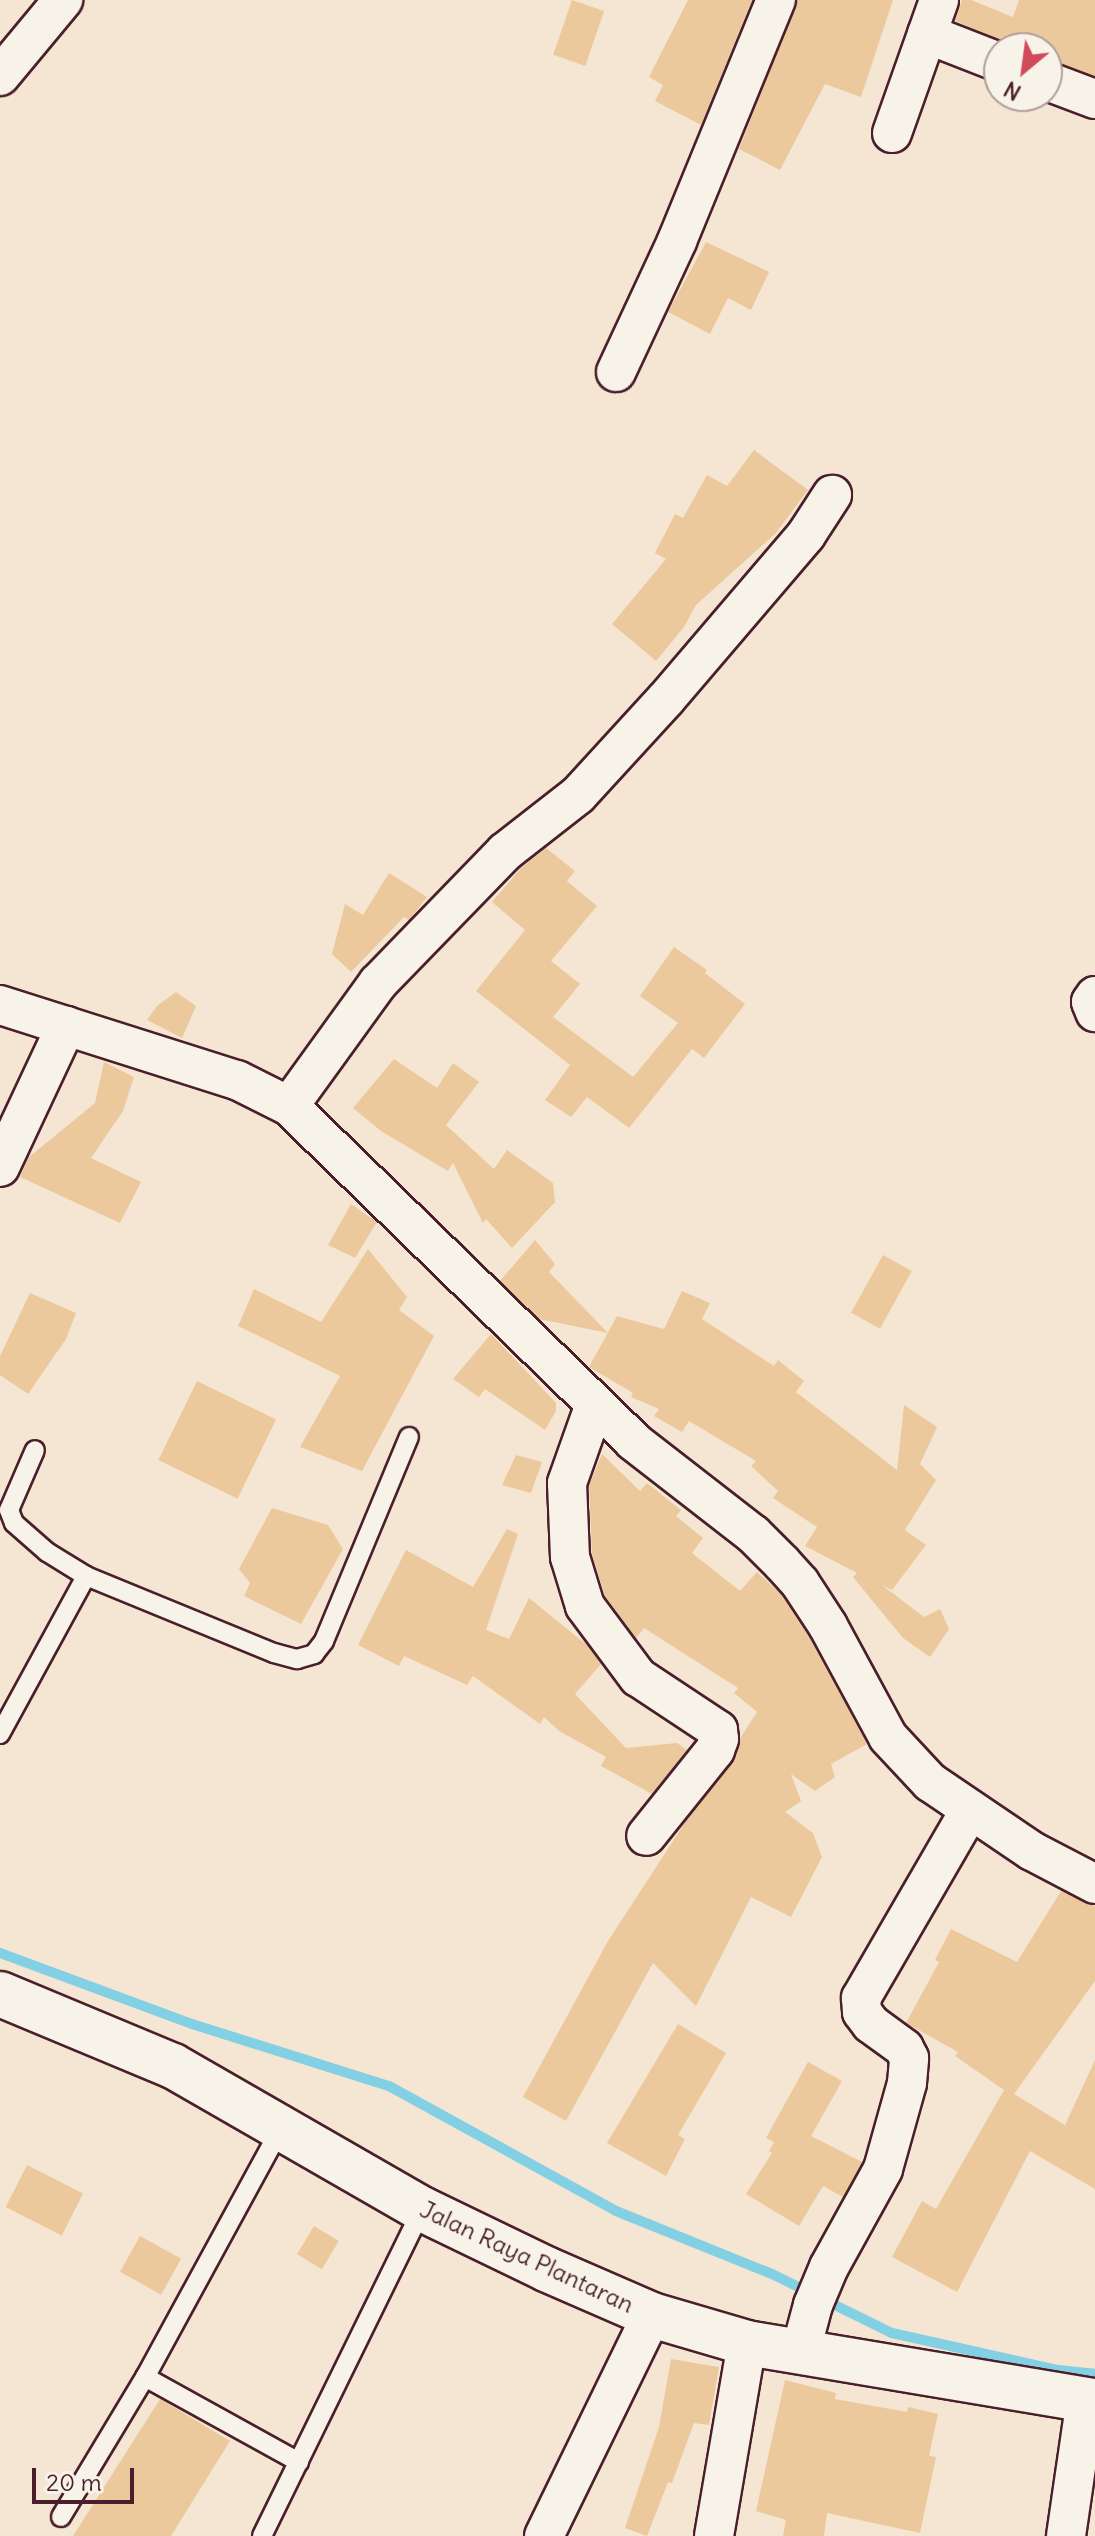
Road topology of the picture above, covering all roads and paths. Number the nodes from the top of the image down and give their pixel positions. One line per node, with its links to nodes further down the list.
1 (63, 0): 5 (street)
2 (776, 0): 9 (street)
3 (933, 17): 4 (street); 8 (street)
4 (983, 51)
5 (0, 76)
6 (1063, 87): 7 (street)
7 (1095, 99)
8 (892, 133)
9 (616, 372)
10 (832, 495): 15 (street)
11 (1095, 996): 13 (street)
12 (0, 1005): 14 (street)
13 (1095, 1012)
14 (66, 1026): 15 (street); 16 (street)
15 (289, 1106): 17 (street)
16 (0, 1167)
17 (595, 1404): 22 (street); 23 (street)
18 (409, 1437): 20 (lane)
19 (35, 1450): 20 (lane)
20 (86, 1576): 21 (lane)
21 (0, 1733)
22 (969, 1812): 24 (street); 30 (street)
23 (646, 1836)
24 (1095, 1884)
25 (0, 1994): 26 (main road, Jalan Raya Plantaran)
26 (281, 2128): 27 (main road, Jalan Raya Plantaran); 31 (lane)
27 (422, 2209): 28 (main road, Jalan Raya Plantaran); 33 (lane)
28 (652, 2315): 29 (main road, Jalan Raya Plantaran); 36 (street)
29 (747, 2343): 30 (main road, Jalan Raya Plantaran); 37 (street)
30 (801, 2350): 32 (main road, Jalan Raya Plantaran)
31 (145, 2377): 33 (lane); 34 (lane)
32 (1091, 2400): 38 (street)
33 (299, 2462): 35 (lane)
34 (61, 2517)
35 (262, 2536)
36 (544, 2536)
37 (714, 2536)
38 (1066, 2536)

